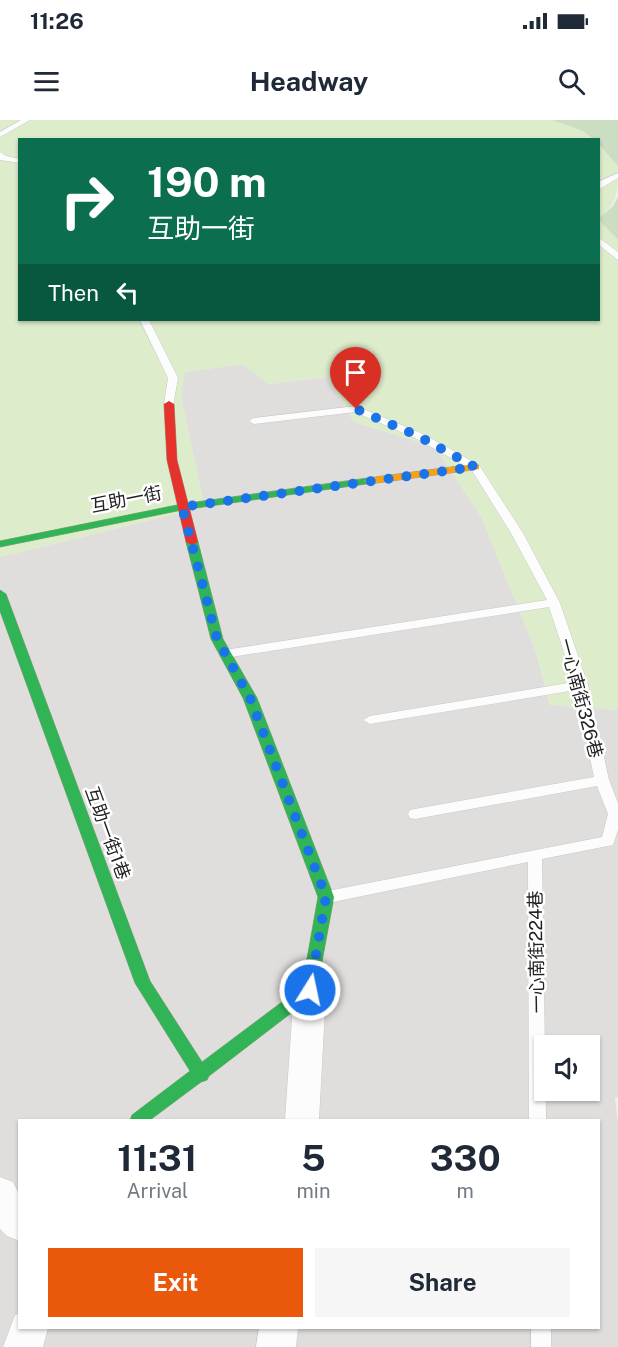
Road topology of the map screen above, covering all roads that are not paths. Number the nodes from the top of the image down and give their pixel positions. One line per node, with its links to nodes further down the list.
1 (26, 120): 2 (lane)
2 (0, 135)
3 (0, 154): 4 (lane)
4 (18, 162)
5 (618, 176): 6 (lane)
6 (600, 185)
7 (600, 241): 8 (lane)
8 (618, 257)
9 (144, 321): 10 (lane)
10 (169, 404): 13 (street)
11 (254, 421): 12 (lane)
12 (475, 467): 13 (street, 互助一街); 16 (lane, 一心南街326巷)
13 (182, 507): 14 (street, 互助一街); 17 (street)
14 (0, 544)
15 (0, 594): 26 (street, 互助一街1巷)
16 (554, 603): 17 (lane); 18 (lane, 一心南街326巷)
17 (225, 654): 24 (street)
18 (581, 685): 19 (lane); 20 (lane, 一心南街326巷)
19 (370, 720)
20 (602, 780): 21 (lane); 22 (lane, 一心南街326巷)
21 (415, 814)
22 (615, 825): 23 (lane, 一心南街326巷)
23 (535, 855): 24 (lane, 一心南街326巷); 29 (lane, 一心南街224巷)
24 (326, 897): 25 (street)
25 (310, 990): 26 (street); 28 (street)
26 (201, 1075): 27 (street)
27 (139, 1119)
28 (302, 1119)
29 (538, 1119)
30 (29, 1329): 33 (street)
31 (279, 1329): 34 (street)
32 (541, 1329): 35 (lane)
33 (24, 1347)
34 (276, 1347)
35 (541, 1347)

